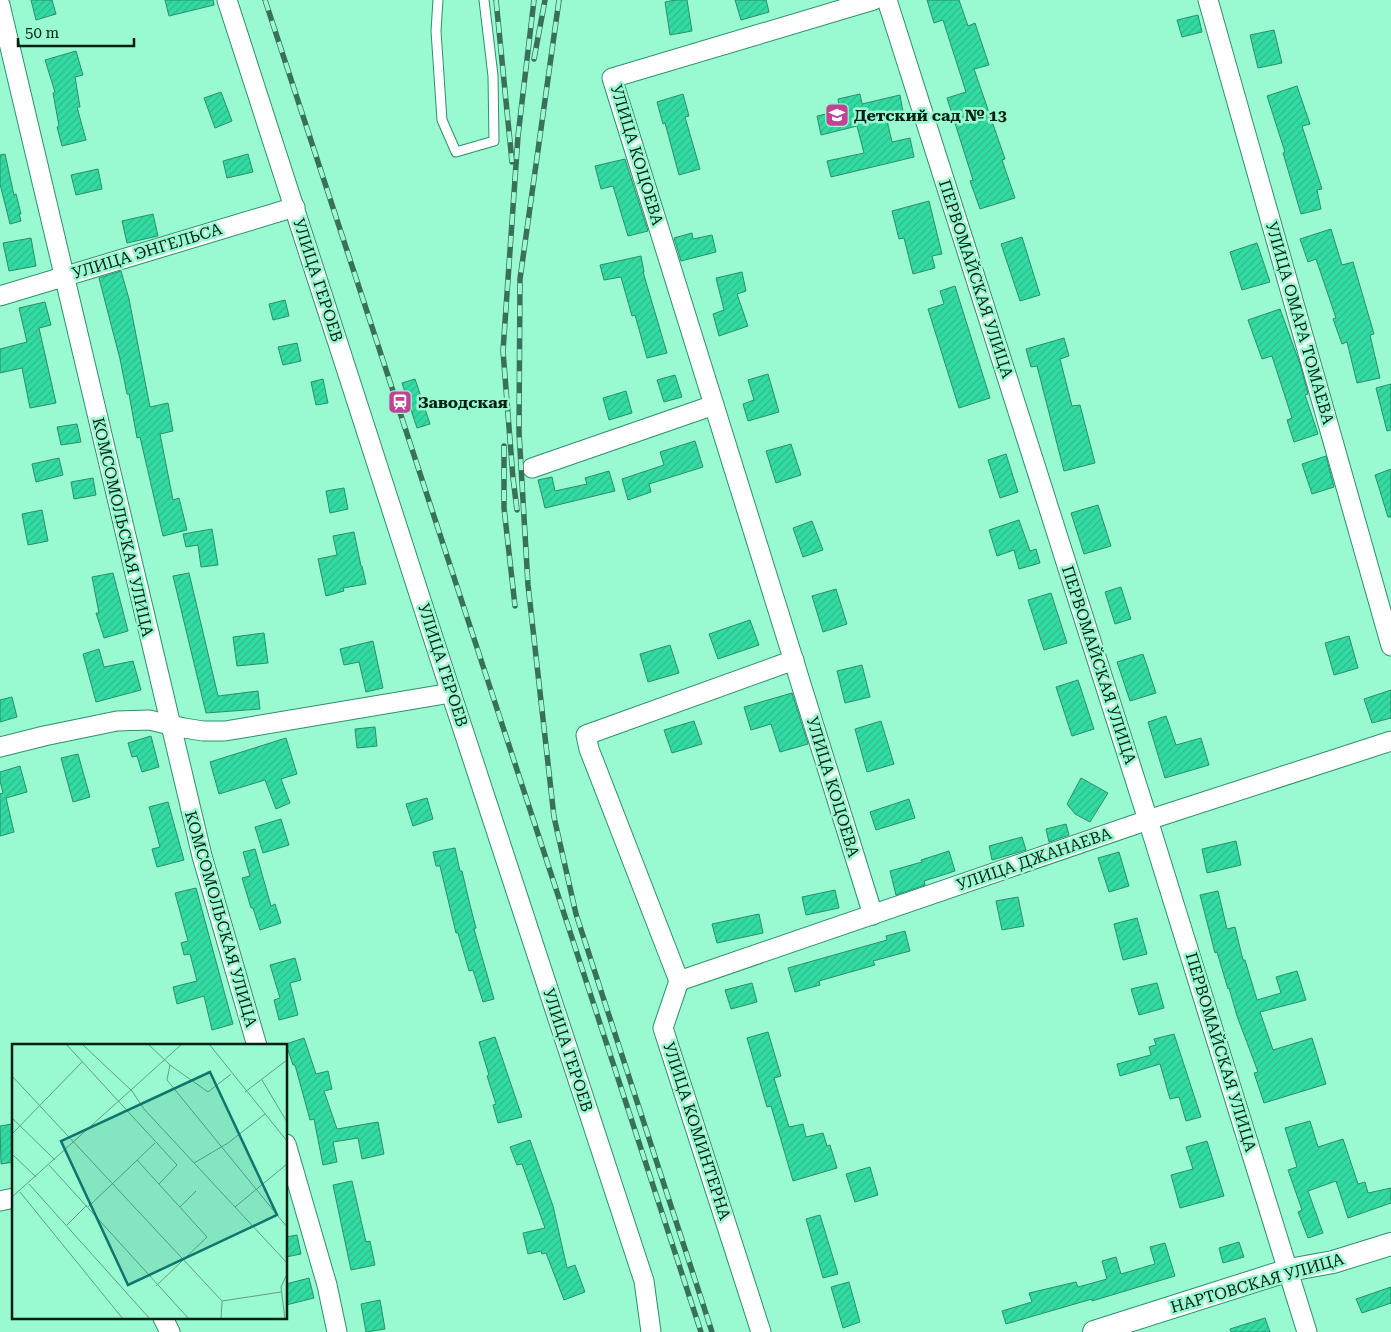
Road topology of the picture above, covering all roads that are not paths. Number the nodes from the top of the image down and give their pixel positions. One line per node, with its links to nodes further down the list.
1 (227, 0): 8 (street, УЛИЦА ГЕРОЕВ)
2 (438, 0): 3 (lane)
3 (484, 0)
4 (874, 0): 11 (street, УЛИЦА КОЦОЕВА)
5 (887, 0): 19 (street, ПЕРВОМАЙСКАЯ УЛИЦА)
6 (1208, 0): 13 (street, УЛИЦА ОМАРА ТОМАЕВА)
7 (0, 4): 9 (street, КОМСОМОЛЬСКАЯ УЛИЦА)
8 (295, 207): 9 (street, УЛИЦА ЭНГЕЛЬСА); 15 (street, УЛИЦА ГЕРОЕВ)
9 (63, 276): 10 (street, УЛИЦА ЭНГЕЛЬСА); 16 (street, КОМСОМОЛЬСКАЯ УЛИЦА)
10 (0, 296)
11 (714, 405): 12 (street); 14 (street, УЛИЦА КОЦОЕВА)
12 (532, 468)
13 (1391, 646)
14 (794, 660): 20 (street, УЛИЦА КОЦОЕВА); 21 (street)
15 (451, 693): 16 (street); 29 (street, УЛИЦА ГЕРОЕВ)
16 (169, 724): 18 (street); 22 (street, КОМСОМОЛЬСКАЯ УЛИЦА)
17 (1391, 740): 19 (street, УЛИЦА ДЖАНАЕВА)
18 (0, 747)
19 (1148, 820): 20 (street, УЛИЦА ДЖАНАЕВА); 25 (street, ПЕРВОМАЙСКАЯ УЛИЦА)
20 (873, 915): 21 (street, УЛИЦА ДЖАНАЕВА)
21 (679, 981): 30 (street, УЛИЦА КОМИНТЕРНА)
22 (256, 1044)
23 (288, 1151): 28 (street)
24 (1391, 1244): 25 (street, НАРТОВСКАЯ УЛИЦА)
25 (1289, 1270): 31 (street, НАРТОВСКАЯ УЛИЦА); 32 (street, ПЕРВОМАЙСКАЯ УЛИЦА)
26 (164, 1320): 27 (street)
27 (170, 1332)
28 (337, 1332)
29 (651, 1332)
30 (761, 1332)
31 (1094, 1332)
32 (1307, 1332)

